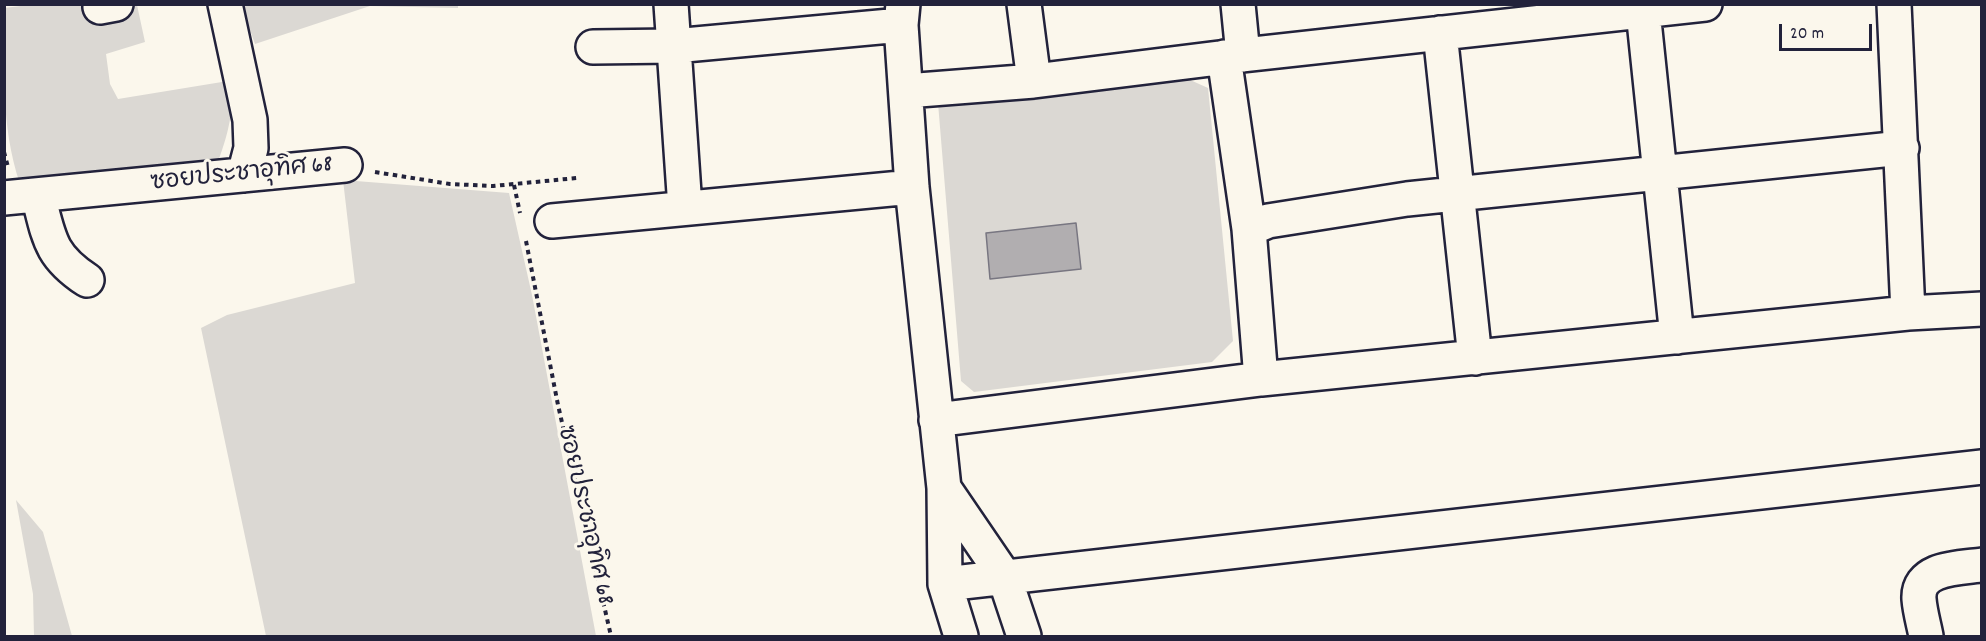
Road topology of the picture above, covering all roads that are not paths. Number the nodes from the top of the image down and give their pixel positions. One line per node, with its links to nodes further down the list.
1 (225, 4): 18 (street)
2 (671, 4): 10 (street)
3 (1024, 4): 13 (street)
4 (1238, 4): 12 (street)
5 (1705, 4): 7 (street)
6 (1893, 4): 15 (street)
7 (1652, 8): 9 (street); 17 (street)
8 (902, 15): 10 (street); 14 (street)
9 (1451, 23): 12 (street); 20 (street)
10 (674, 46): 11 (street); 23 (street)
11 (593, 47)
12 (1234, 56): 13 (street); 25 (street)
13 (1034, 81): 14 (street)
14 (906, 91): 19 (street)
15 (1902, 148): 17 (street); 28 (street)
16 (345, 165): 18 (street, ซอยประชาอุทิศ 68)
17 (1659, 173): 20 (street); 29 (street)
18 (244, 175): 21 (street, ซอยประชาอุทิศ 68)
19 (912, 187): 23 (street); 32 (street)
20 (1457, 194): 25 (street); 30 (street)
21 (38, 195): 22 (street, ซอยประชาอุทิศ 68); 26 (street)
22 (4, 198)
23 (685, 208): 24 (street)
24 (532, 224)
25 (1250, 230): 31 (street)
26 (87, 280)
27 (1982, 309): 28 (street)
28 (1908, 313): 29 (street)
29 (1677, 337): 30 (street)
30 (1475, 358): 31 (street)
31 (1261, 379): 32 (street)
32 (936, 420): 34 (street)
33 (1982, 467): 36 (street)
34 (944, 488): 36 (street); 37 (street)
35 (1982, 565): 40 (street)
36 (1004, 576): 37 (street); 39 (street)
37 (945, 584): 38 (street)
38 (961, 636)
39 (1024, 636)
40 (1926, 636)

